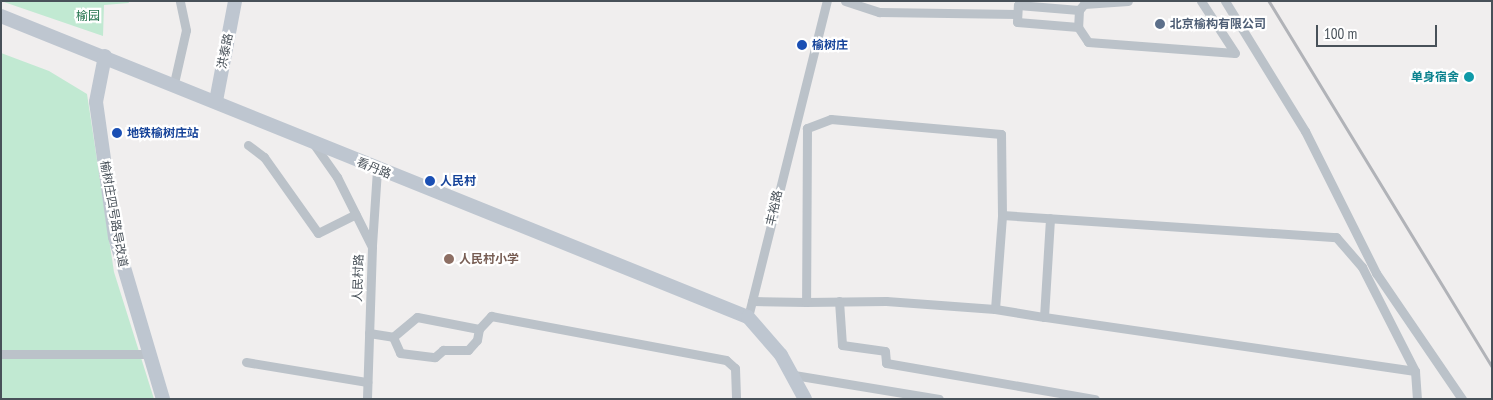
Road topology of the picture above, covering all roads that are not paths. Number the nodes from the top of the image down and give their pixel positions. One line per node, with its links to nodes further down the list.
1 (180, 1): 13 (street)
2 (235, 1): 14 (street, 洪泰路)
3 (827, 1): 22 (street, 丰裕路)
4 (845, 1): 9 (street)
5 (1128, 1): 8 (street)
6 (1201, 1): 11 (street)
7 (1225, 1): 45 (street)
8 (1079, 10): 9 (street); 11 (street)
9 (1018, 14): 11 (street)
10 (1, 16): 12 (street, 看丹路)
11 (1078, 27)
12 (109, 58): 13 (street, 看丹路); 32 (street, 榆树庄四号路导改道); 38 (street, 榆树庄四号路导改道)
13 (174, 83): 14 (street, 看丹路)
14 (216, 101): 15 (street, 看丹路)
15 (313, 143): 17 (street, 看丹路); 18 (street, 人民村路)
16 (248, 145): 18 (street)
17 (377, 170): 21 (street); 26 (street, 看丹路)
18 (356, 214): 21 (street, 人民村路)
19 (1002, 215): 20 (street); 24 (street); 25 (street)
20 (1050, 218): 27 (street); 34 (street)
21 (372, 247): 29 (street, 人民村路)
22 (752, 301): 24 (street); 26 (street, 丰裕路)
23 (839, 301): 24 (street); 25 (street); 43 (street)
24 (806, 302)
25 (995, 309): 27 (street)
26 (748, 317): 35 (street)
27 (1044, 317): 34 (street)
28 (479, 329): 30 (street); 30 (street); 40 (street)
29 (369, 333): 30 (street); 36 (street, 人民村路)
30 (393, 337)
31 (1, 354): 32 (street)
32 (151, 354): 37 (street, 榆树庄四号路导改道)
33 (246, 362): 36 (street)
34 (1416, 370): 44 (street)
35 (794, 375): 41 (street); 42 (street)
36 (367, 382): 39 (street, 人民村路)
37 (163, 399)
38 (171, 399)
39 (367, 399)
40 (736, 399)
41 (805, 399)
42 (939, 399)
43 (1095, 399)
44 (1417, 399)
45 (1462, 399)

